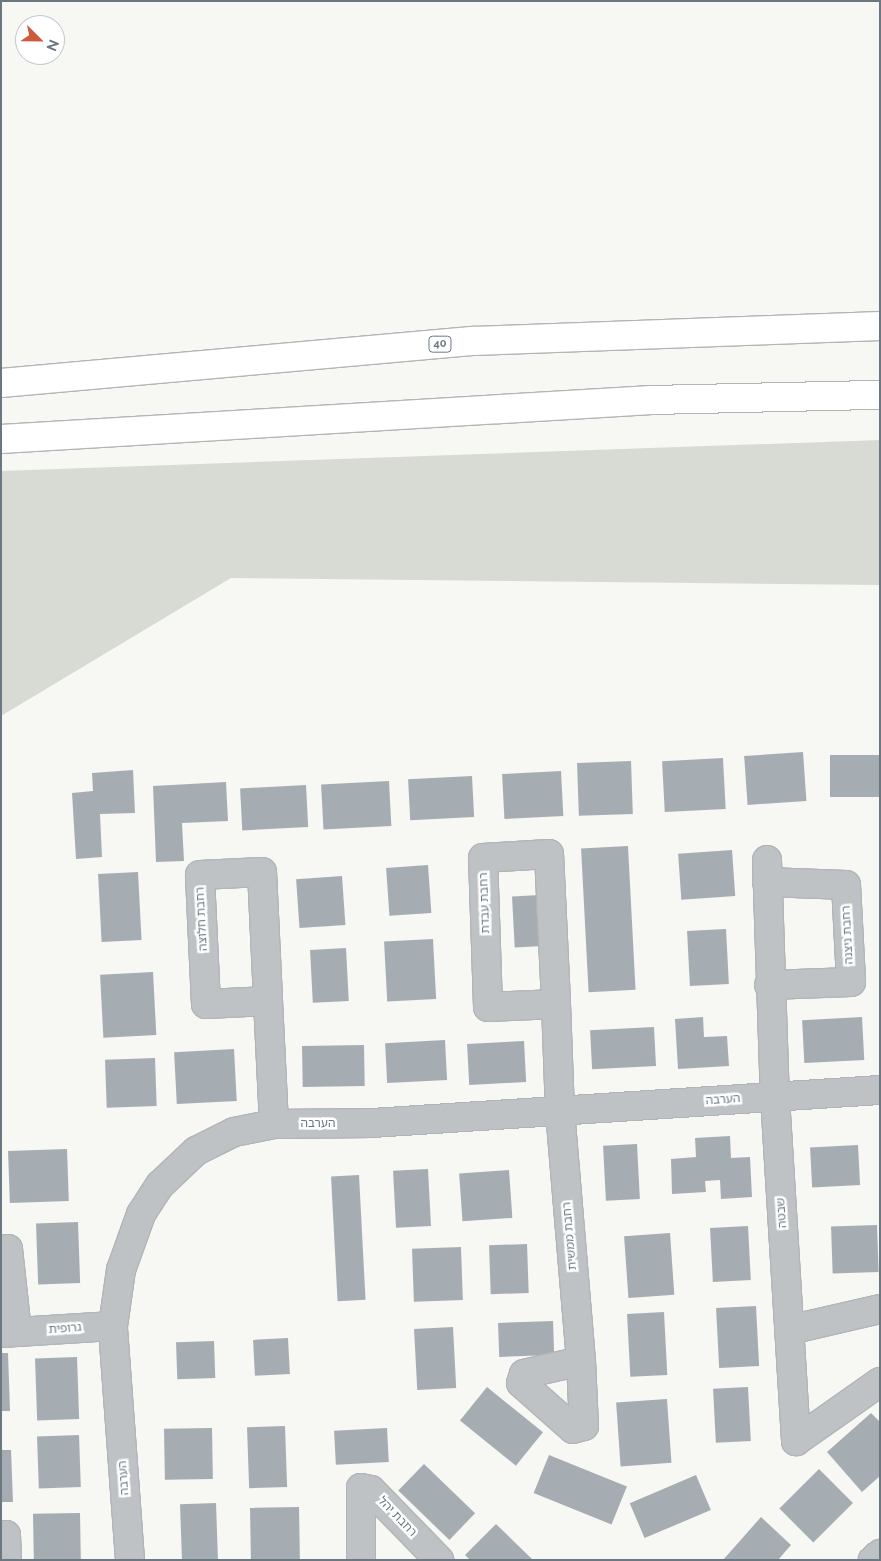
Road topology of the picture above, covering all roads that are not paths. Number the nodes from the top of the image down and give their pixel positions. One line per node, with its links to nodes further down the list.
1 (880, 326): 2 (highway, 40)
2 (1, 382)
3 (880, 395): 4 (highway)
4 (1, 439)
5 (769, 985): 5 (street, רחבת ניצנה); 9 (street, רחבת ניצנה)
6 (268, 1001): 6 (street, רחבת חלוצה); 11 (street, רחבת חלוצה)
7 (556, 1004): 7 (street, רחבת עבדת); 10 (street, רחבת עבדת)
8 (880, 1090): 9 (street, הערבה)
9 (775, 1097): 10 (street, הערבה); 15 (street, שבטה)
10 (560, 1110): 11 (street, הערבה); 17 (street, רחבת ממשית)
11 (274, 1124): 14 (street, הערבה)
12 (1, 1250): 16 (street, גרופית)
13 (880, 1309): 15 (street)
14 (113, 1326): 16 (street, גרופית); 22 (street, הערבה)
15 (789, 1330): 18 (street, שבטה)
16 (9, 1333)
17 (581, 1361)
18 (880, 1382)
19 (1, 1536): 21 (street)
20 (880, 1554): 25 (street)
21 (8, 1560)
22 (130, 1560)
23 (361, 1560): 24 (street, רחבת יהל)
24 (439, 1560)
25 (873, 1560)

